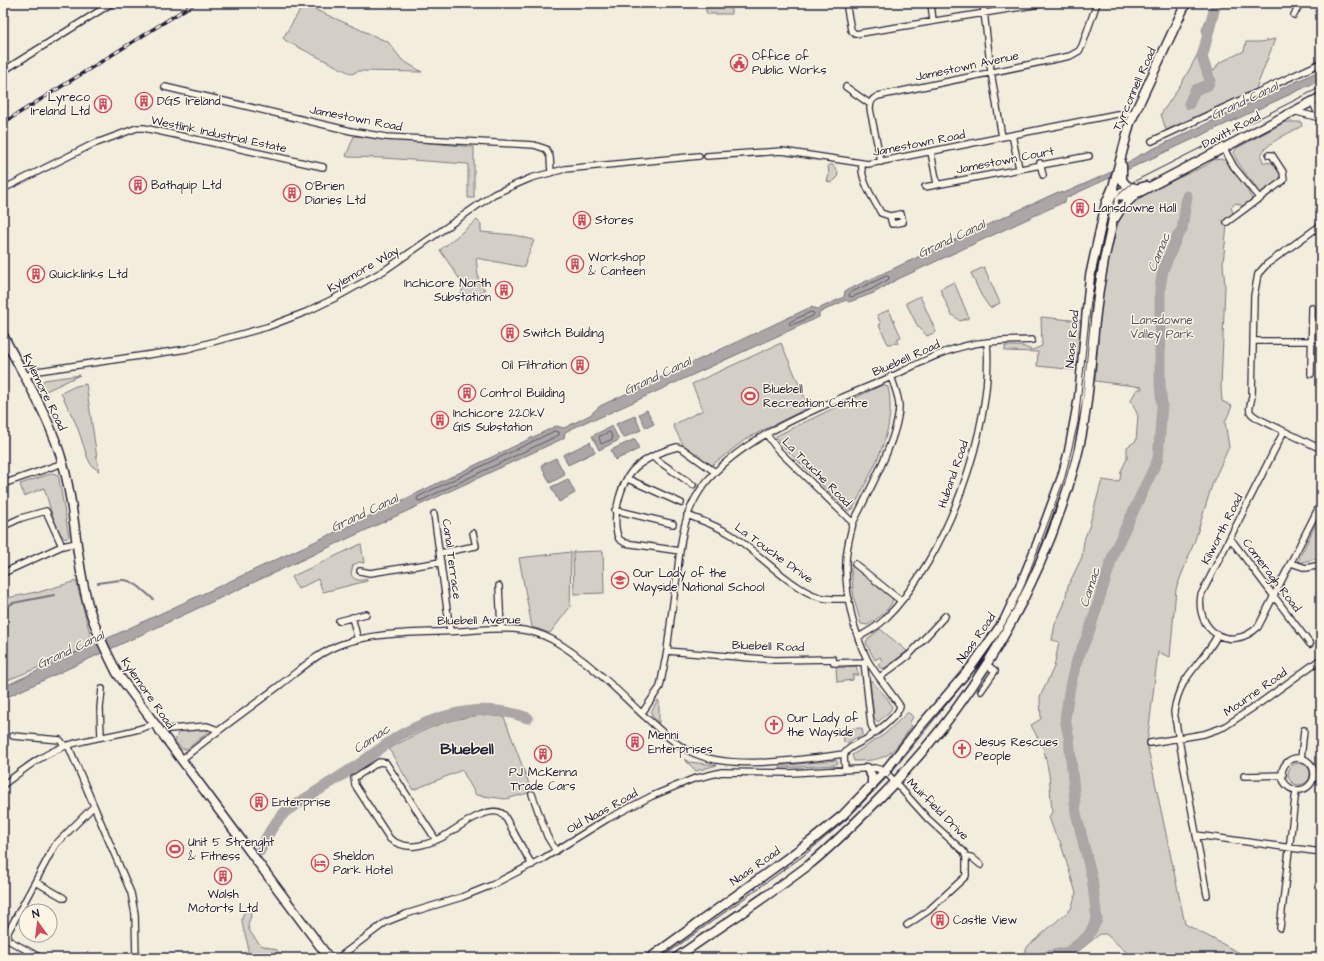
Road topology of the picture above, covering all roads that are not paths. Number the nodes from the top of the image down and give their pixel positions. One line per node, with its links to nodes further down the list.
1 (112, 3): 13 (street)
2 (846, 3): 11 (street)
3 (930, 3): 11 (street)
4 (983, 3): 9 (street)
5 (1097, 3): 14 (street, Jamestown Avenue)
6 (1186, 3): 21 (main road, Tyrconnell Road)
7 (1300, 3): 10 (street)
8 (1040, 4): 9 (street)
9 (984, 13): 11 (street); 14 (street)
10 (1294, 15)
11 (933, 21)
12 (1321, 63): 25 (street)
13 (3, 71)
14 (991, 72): 19 (street, Jamestown Avenue); 24 (street)
15 (165, 86): 37 (street, Jamestown Road)
16 (846, 87): 19 (street)
17 (1321, 97): 18 (main road, Davitt Road)
18 (1312, 101): 20 (main road, Davitt Road); 22 (street)
19 (870, 104): 32 (street)
20 (1292, 111): 22 (street); 26 (main road, Davitt Road)
21 (1134, 114): 23 (street, Jamestown Road); 39 (main road, Tyrconnell Road)
22 (1321, 118)
23 (1012, 135): 24 (street, Jamestown Road); 36 (street)
24 (1002, 137): 27 (street, Jamestown Road)
25 (1152, 141)
26 (1223, 148): 44 (main road, Davitt Road); 45 (street)
27 (931, 152): 32 (street, Jamestown Road); 40 (street)
28 (1269, 155): 45 (street)
29 (699, 156): 37 (street, Kylemore Way)
30 (707, 156): 34 (street, Jamestown Road)
31 (1089, 156): 33 (street, Jamestown Court)
32 (881, 162): 34 (street, Jamestown Road)
33 (1040, 163): 36 (street, Jamestown Court); 38 (street)
34 (862, 164): 46 (street)
35 (323, 167): 42 (street, Westlink Industrial Estate)
36 (1019, 168): 40 (street, Jamestown Court)
37 (551, 172): 58 (street, Kylemore Way)
38 (1043, 175)
39 (1118, 175): 43 (main road, Tyrconnell Road); 44 (main road)
40 (937, 184): 41 (street, Jamestown Court)
41 (925, 186)
42 (3, 190)
43 (1113, 190): 44 (main road, Davitt Road); 47 (main road, Naas Road); 127 (main road, Naas Road)
44 (1138, 190): 47 (main road)
45 (1260, 199): 48 (street)
46 (890, 216)
47 (1113, 220): 105 (main road, Naas Road)
48 (1227, 222)
49 (1321, 225): 53 (street)
50 (1312, 308): 54 (street)
51 (3, 335): 58 (main road, Kylemore Road)
52 (1032, 340): 55 (street, Bluebell Road)
53 (1254, 341): 54 (street); 59 (street)
54 (1312, 341): 56 (street)
55 (987, 342): 57 (street, Bluebell Road); 91 (street, Huband Road)
56 (1311, 374)
57 (891, 376): 60 (street, Bluebell Road); 73 (street, La Touche Road)
58 (24, 377): 63 (main road, Kylemore Road)
59 (1284, 431): 61 (street); 77 (street, Kilworth Road)
60 (767, 435): 64 (street, Bluebell Road); 73 (street, La Touche Road)
61 (1321, 449)
62 (654, 458): 64 (street); 65 (street); 67 (street)
63 (63, 463): 66 (street); 78 (main road, Kylemore Road)
64 (715, 472): 72 (street, Bluebell Road)
65 (628, 479): 68 (street); 70 (street)
66 (3, 484)
67 (693, 484)
68 (681, 503)
69 (1321, 503): 83 (street)
70 (615, 510): 75 (street); 80 (street)
71 (434, 514): 81 (street, Canal Terrace)
72 (687, 514): 80 (street, Bluebell Road); 90 (street, La Touche Drive)
73 (853, 523): 90 (street, La Touche Road)
74 (8, 524): 79 (street)
75 (673, 524)
76 (473, 533): 81 (street)
77 (1229, 540): 89 (street, Comeragh Road); 98 (street, Kilworth Road)
78 (77, 543): 79 (street); 111 (main road, Kylemore Road)
79 (62, 546): 87 (street)
80 (680, 551): 102 (street, Bluebell Road)
81 (440, 553): 82 (street, Canal Terrace)
82 (441, 562): 86 (street); 97 (street, Canal Terrace)
83 (1290, 563): 85 (street); 89 (street)
84 (855, 564): 91 (street)
85 (1321, 565)
86 (360, 571)
87 (3, 573)
88 (499, 586): 96 (street)
89 (1275, 597): 98 (street); 101 (street, Comeragh Road)
90 (849, 599): 99 (street, La Touche Road)
91 (901, 601): 99 (street, Huband Road)
92 (366, 614): 94 (street)
93 (944, 616): 106 (street)
94 (352, 618): 95 (street); 100 (street)
95 (339, 621)
96 (501, 629): 97 (street, Bluebell Avenue); 110 (street, Bluebell Avenue)
97 (450, 631): 100 (street, Bluebell Avenue)
98 (1217, 636): 118 (street)
99 (859, 637): 104 (street, La Touche Road)
100 (358, 640): 113 (street, Bluebell Avenue)
101 (1310, 644)
102 (667, 650): 104 (street, Bluebell Road); 110 (street, Bluebell Road)
103 (1321, 659): 118 (street, Mourne Road)
104 (866, 661): 106 (street, La Touche Road); 115 (street, La Touche Road)
105 (986, 664): 108 (street); 131 (main road, Naas Road)
106 (880, 677): 109 (street, La Touche Road)
107 (102, 689): 117 (street)
108 (981, 691)
109 (900, 710): 115 (street, Bluebell Avenue)
110 (642, 713): 124 (street, Bluebell Avenue)
111 (154, 724): 117 (street); 123 (main road, Kylemore Road)
112 (169, 729): 113 (street)
113 (218, 730): 123 (street, Bluebell Avenue)
114 (1304, 730): 122 (street)
115 (875, 732): 121 (street, Bluebell Avenue)
116 (13, 736): 120 (street)
117 (101, 737): 120 (street)
118 (1178, 739): 119 (street, Mourne Road); 137 (street)
119 (1150, 743)
120 (67, 746): 132 (street); 136 (street)
121 (845, 754): 124 (street, Bluebell Avenue); 126 (street)
122 (1301, 759): 129 (street); 134 (street)
123 (182, 760): 153 (main road, Kylemore Road)
124 (774, 762): 128 (street)
125 (867, 768): 126 (street, Old Naas Road); 127 (street, Old Naas Road); 133 (main road)
126 (846, 769): 128 (street, Old Naas Road)
127 (885, 771): 131 (street); 133 (main road, Naas Road)
128 (774, 772): 140 (street, Old Naas Road)
129 (1283, 775): 130 (street); 134 (street)
130 (1244, 776)
131 (896, 782): 142 (street, Muirfield Drive); 156 (main road, Naas Road)
132 (3, 785)
133 (872, 786): 155 (main road, Naas Road)
134 (1296, 790): 139 (street)
135 (532, 794): 140 (street)
136 (94, 806): 145 (street); 152 (street)
137 (1196, 835): 139 (street); 146 (street)
138 (436, 840): 138 (street); 143 (street)
139 (1289, 847): 141 (street); 149 (street)
140 (556, 851): 143 (street, Old Naas Road)
141 (1321, 852)
142 (966, 857): 144 (street, Muirfield Drive); 148 (street)
143 (532, 865): 154 (street, Old Naas Road)
144 (981, 865)
145 (36, 882): 147 (street); 150 (street)
146 (1208, 895)
147 (64, 898)
148 (907, 925)
149 (1280, 928)
150 (5, 937): 151 (street)
151 (41, 958)
152 (136, 958)
153 (329, 958)
154 (338, 958)
155 (650, 958)
156 (676, 958)

